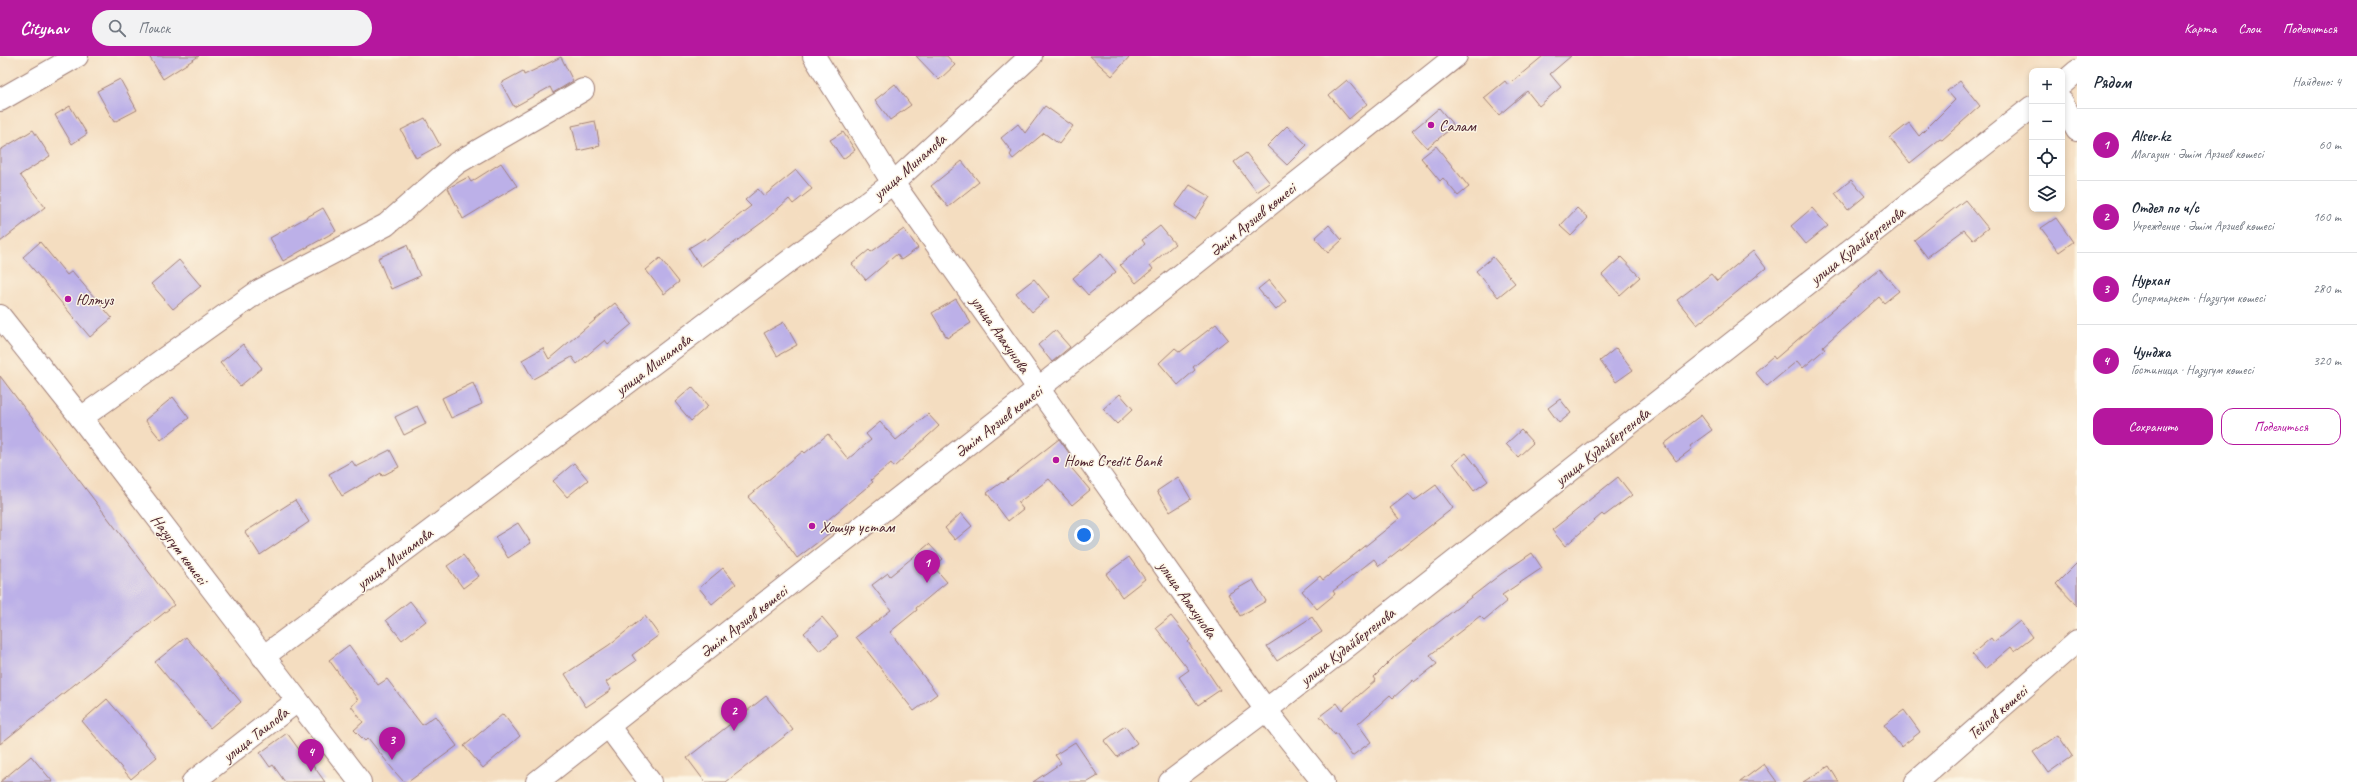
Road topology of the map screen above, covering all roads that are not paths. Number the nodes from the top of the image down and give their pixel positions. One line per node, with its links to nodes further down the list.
1 (76, 56): 8 (street)
2 (814, 56): 12 (street, улица Алахунова)
3 (1030, 56): 12 (street, улица Минамова)
4 (1456, 56): 14 (street, Әшім Арзиев көшесі)
5 (2077, 71): 6 (street)
6 (2065, 81)
7 (583, 90): 15 (street)
8 (0, 100)
9 (2063, 104): 11 (street)
10 (2029, 109): 19 (street, улица Кудайбергенова)
11 (2077, 130)
12 (893, 183): 14 (street, улица Алахунова); 17 (street, улица Минамова)
13 (0, 316): 15 (street, Назугум көшесі)
14 (1039, 388): 19 (street, улица Алахунова); 20 (street, Әшім Арзиев көшесі)
15 (81, 418): 17 (street, Назугум көшесі)
16 (2077, 641): 27 (street, Тейпов көшесі)
17 (263, 657): 18 (street, Назугум көшесі)
18 (297, 701): 21 (street, улица Таипова); 22 (street, Назугум көшесі)
19 (1266, 710): 25 (street, улица Кудайбергенова); 26 (street, улица Алахунова)
20 (609, 727): 23 (street, Әшім Арзиев көшесі); 24 (street)
21 (193, 782)
22 (360, 782)
23 (537, 782)
24 (650, 782)
25 (1170, 782)
26 (1323, 782)
27 (1916, 782)

